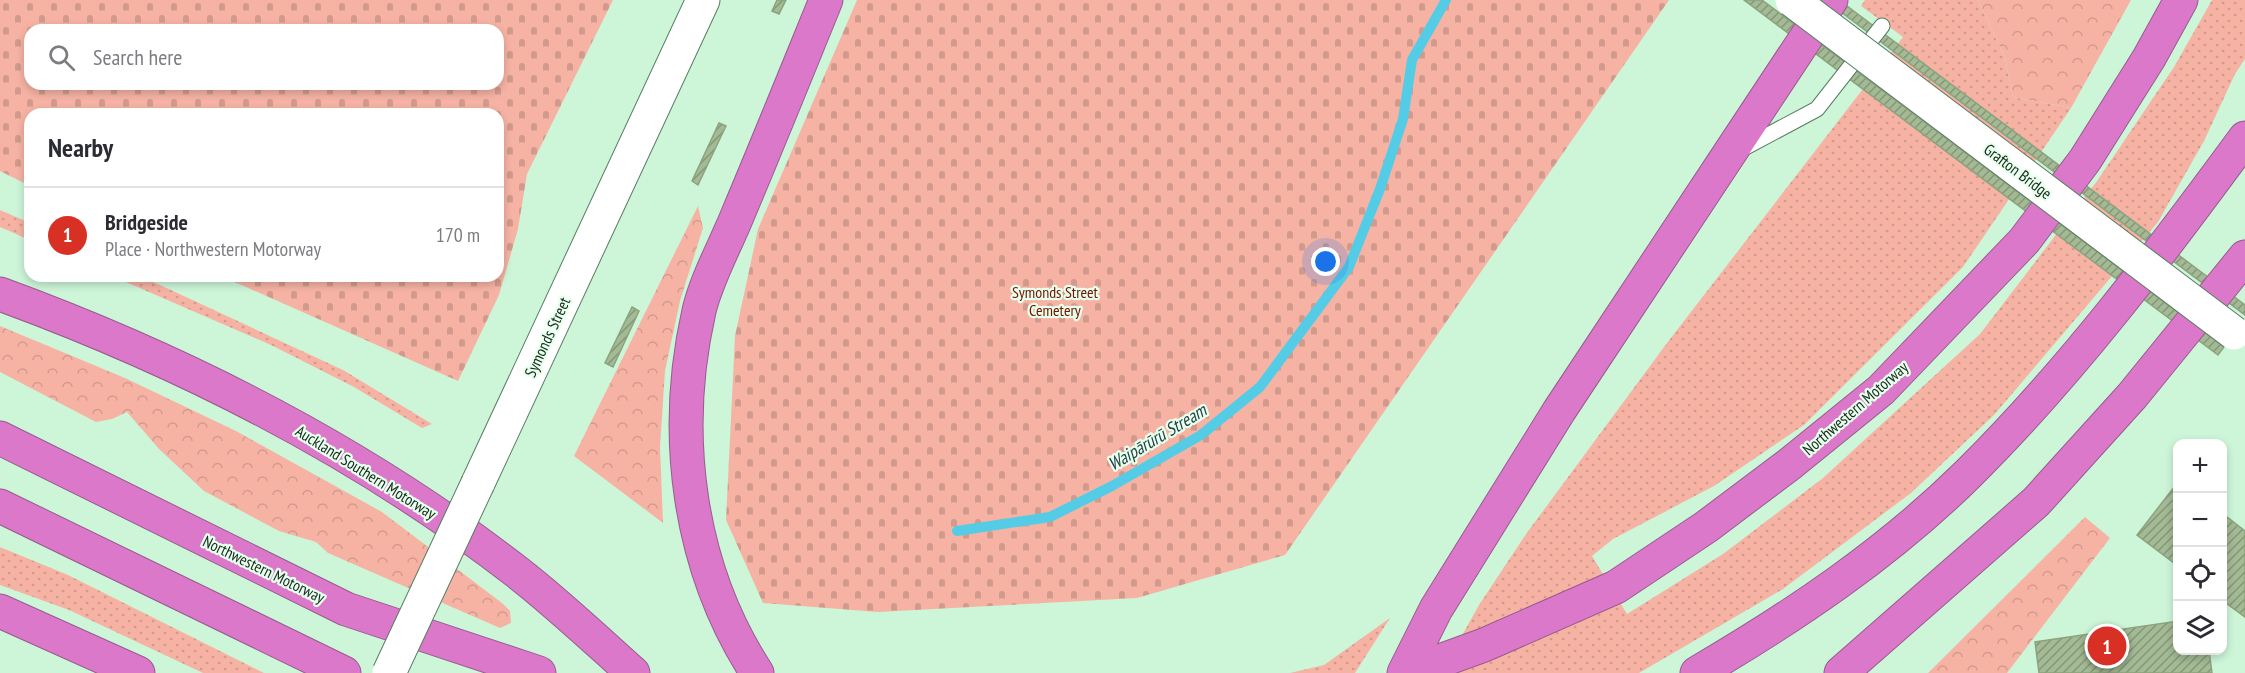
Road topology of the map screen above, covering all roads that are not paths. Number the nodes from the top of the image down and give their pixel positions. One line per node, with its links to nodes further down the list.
1 (703, 0): 17 (main road, Symonds Street, bridge)
2 (826, 0): 20 (highway)
3 (1792, 0): 11 (main road, Grafton Bridge, bridge)
4 (1831, 0): 8 (highway)
5 (2181, 0): 21 (highway, Northwestern Motorway)
6 (1882, 26): 8 (lane)
7 (2245, 138): 22 (highway)
8 (1726, 157): 21 (highway)
9 (2245, 257): 23 (highway)
10 (0, 294): 19 (highway, Auckland Southern Motorway)
11 (2239, 337)
12 (0, 438): 18 (highway, Northwestern Motorway)
13 (0, 506): 16 (highway)
14 (0, 611): 15 (highway)
15 (138, 673)
16 (345, 673)
17 (388, 673)
18 (539, 673)
19 (633, 673)
20 (757, 673)
21 (1405, 673)
22 (1697, 673)
23 (1841, 673)

